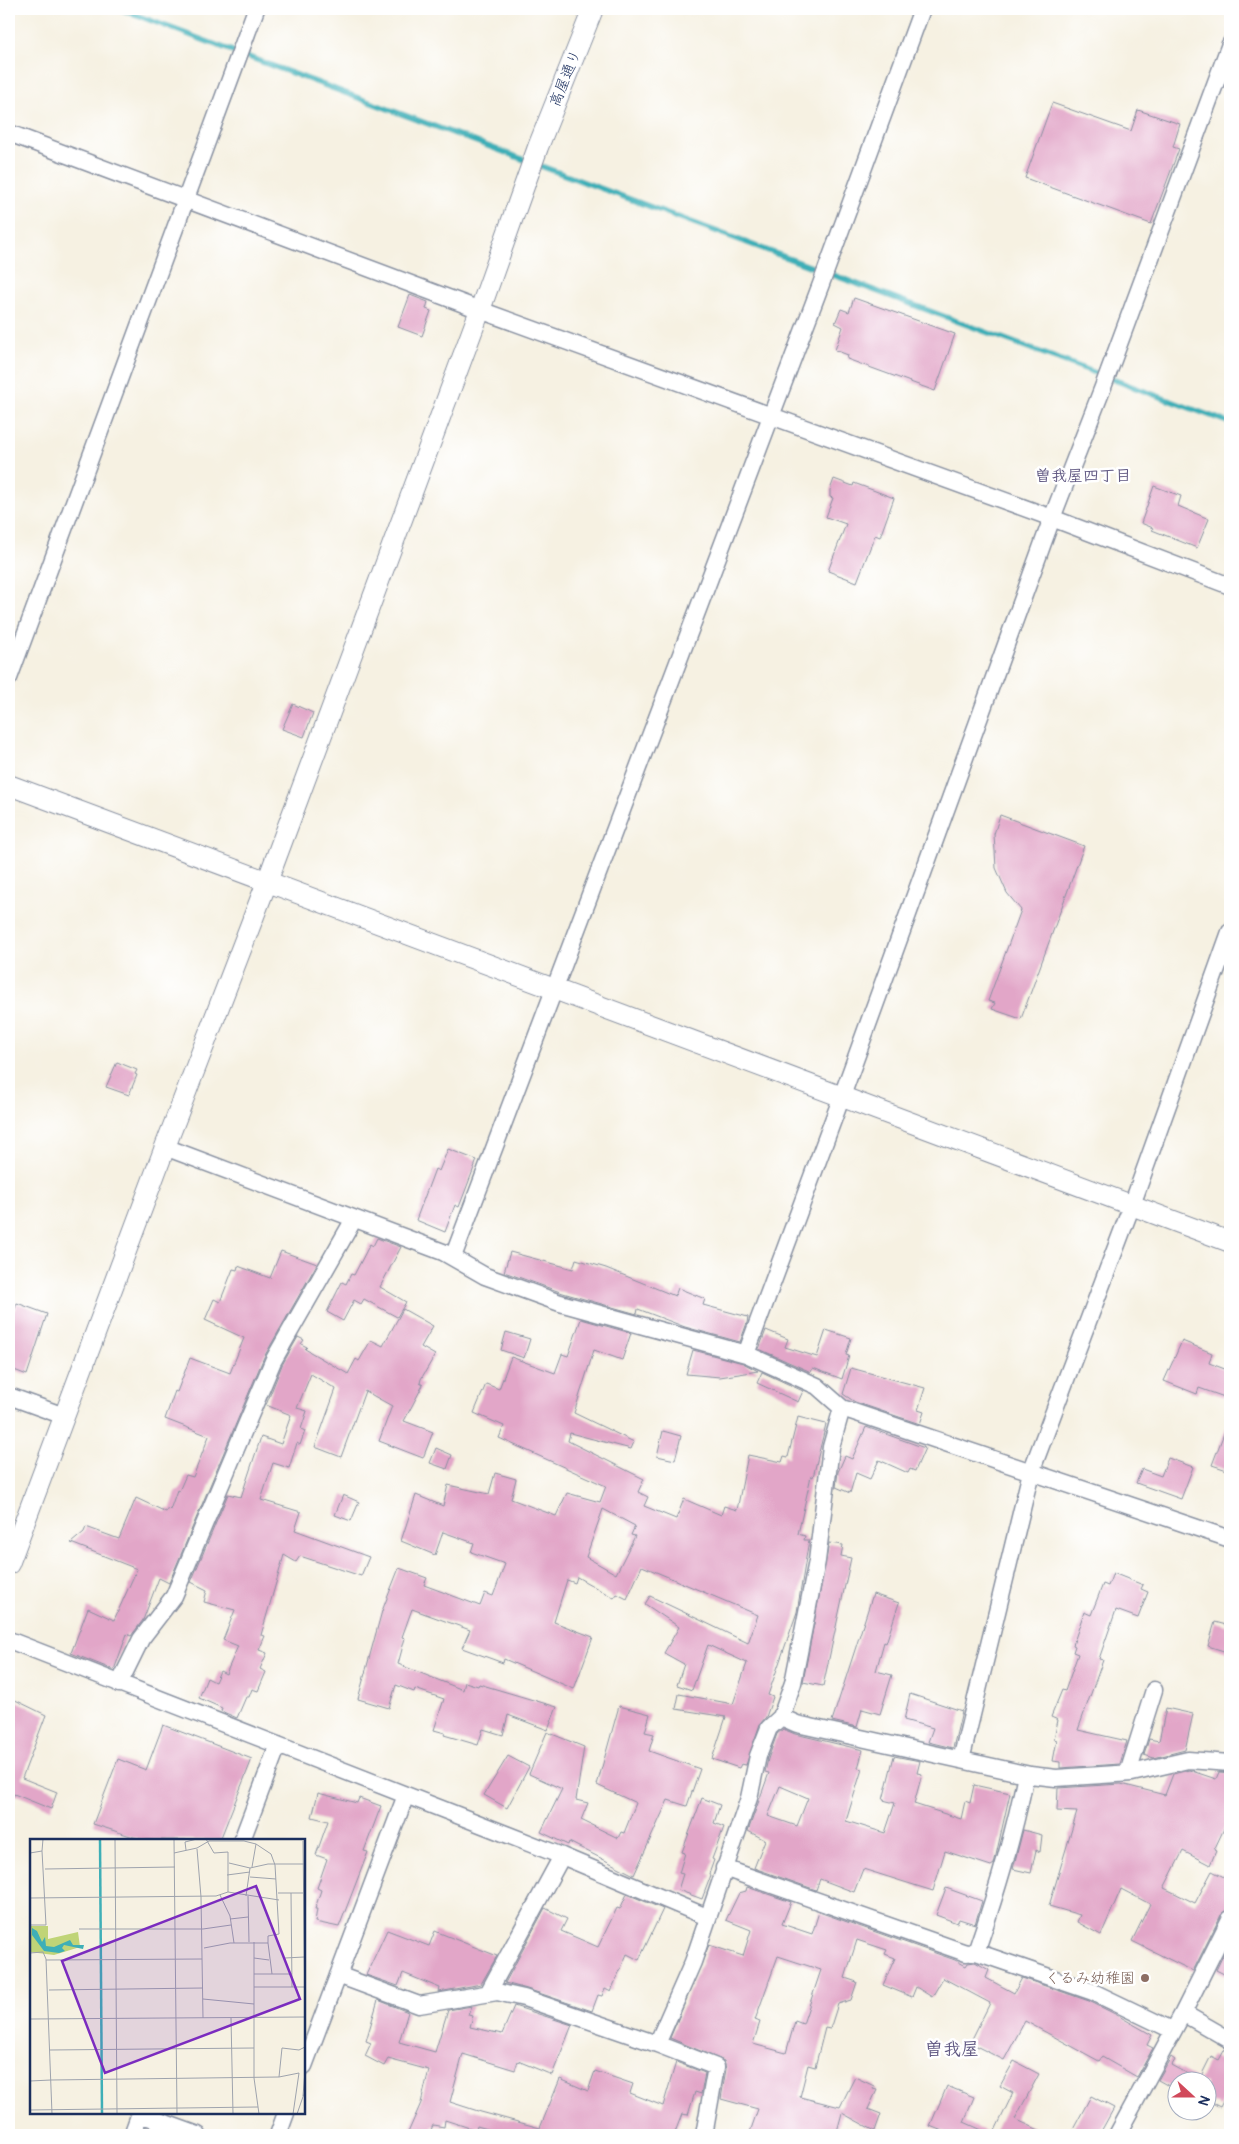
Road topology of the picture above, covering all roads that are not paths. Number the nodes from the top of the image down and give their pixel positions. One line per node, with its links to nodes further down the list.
1 (256, 9): 6 (street)
2 (593, 9): 7 (street, 高屋通り)
3 (922, 9): 8 (street)
4 (1230, 44): 9 (street)
5 (9, 133): 6 (street)
6 (187, 200): 7 (street); 11 (street)
7 (480, 310): 8 (street); 13 (street, 高屋通り)
8 (770, 416): 9 (street); 15 (street)
9 (1052, 518): 10 (street); 16 (street)
10 (1230, 586)
11 (9, 678)
12 (9, 784): 13 (street)
13 (268, 882): 15 (street); 17 (street, 高屋通り)
14 (1230, 932): 18 (street)
15 (556, 989): 16 (street); 21 (street)
16 (842, 1096): 18 (street); 22 (street)
17 (165, 1147): 19 (street); 25 (street, 高屋通り)
18 (1132, 1205): 20 (street); 26 (street)
19 (354, 1219): 21 (street); 30 (street)
20 (1230, 1242)
21 (453, 1257): 22 (street)
22 (746, 1354): 24 (street)
23 (9, 1396): 25 (street)
24 (842, 1408): 26 (street); 32 (street)
25 (64, 1416): 28 (street, 高屋通り)
26 (1030, 1472): 27 (street); 34 (street)
27 (1230, 1539)
28 (9, 1564)
29 (9, 1640): 30 (street)
30 (119, 1684): 33 (street)
31 (1154, 1690): 36 (street)
32 (781, 1717): 34 (street); 41 (street)
33 (278, 1745): 38 (street); 39 (street)
34 (960, 1760): 37 (street)
35 (1230, 1763): 36 (street)
36 (1128, 1773): 37 (street)
37 (1026, 1774): 44 (street)
38 (406, 1795): 40 (street); 45 (street)
39 (242, 1839)
40 (562, 1856): 42 (street); 46 (street)
41 (724, 1868): 42 (street); 44 (street)
42 (708, 1918): 50 (street)
43 (1230, 1919): 47 (street)
44 (976, 1952): 48 (street)
45 (338, 1975): 46 (street); 51 (street)
46 (488, 1993): 50 (street)
47 (1183, 2013): 48 (street); 49 (street)
48 (1172, 2030): 59 (street)
49 (1230, 2040)
50 (657, 2044): 58 (street)
51 (305, 2063)
52 (140, 2114): 55 (street)
53 (143, 2114): 56 (street)
54 (286, 2114): 57 (street)
55 (132, 2135)
56 (198, 2135)
57 (278, 2135)
58 (704, 2135)
59 (1117, 2135)

